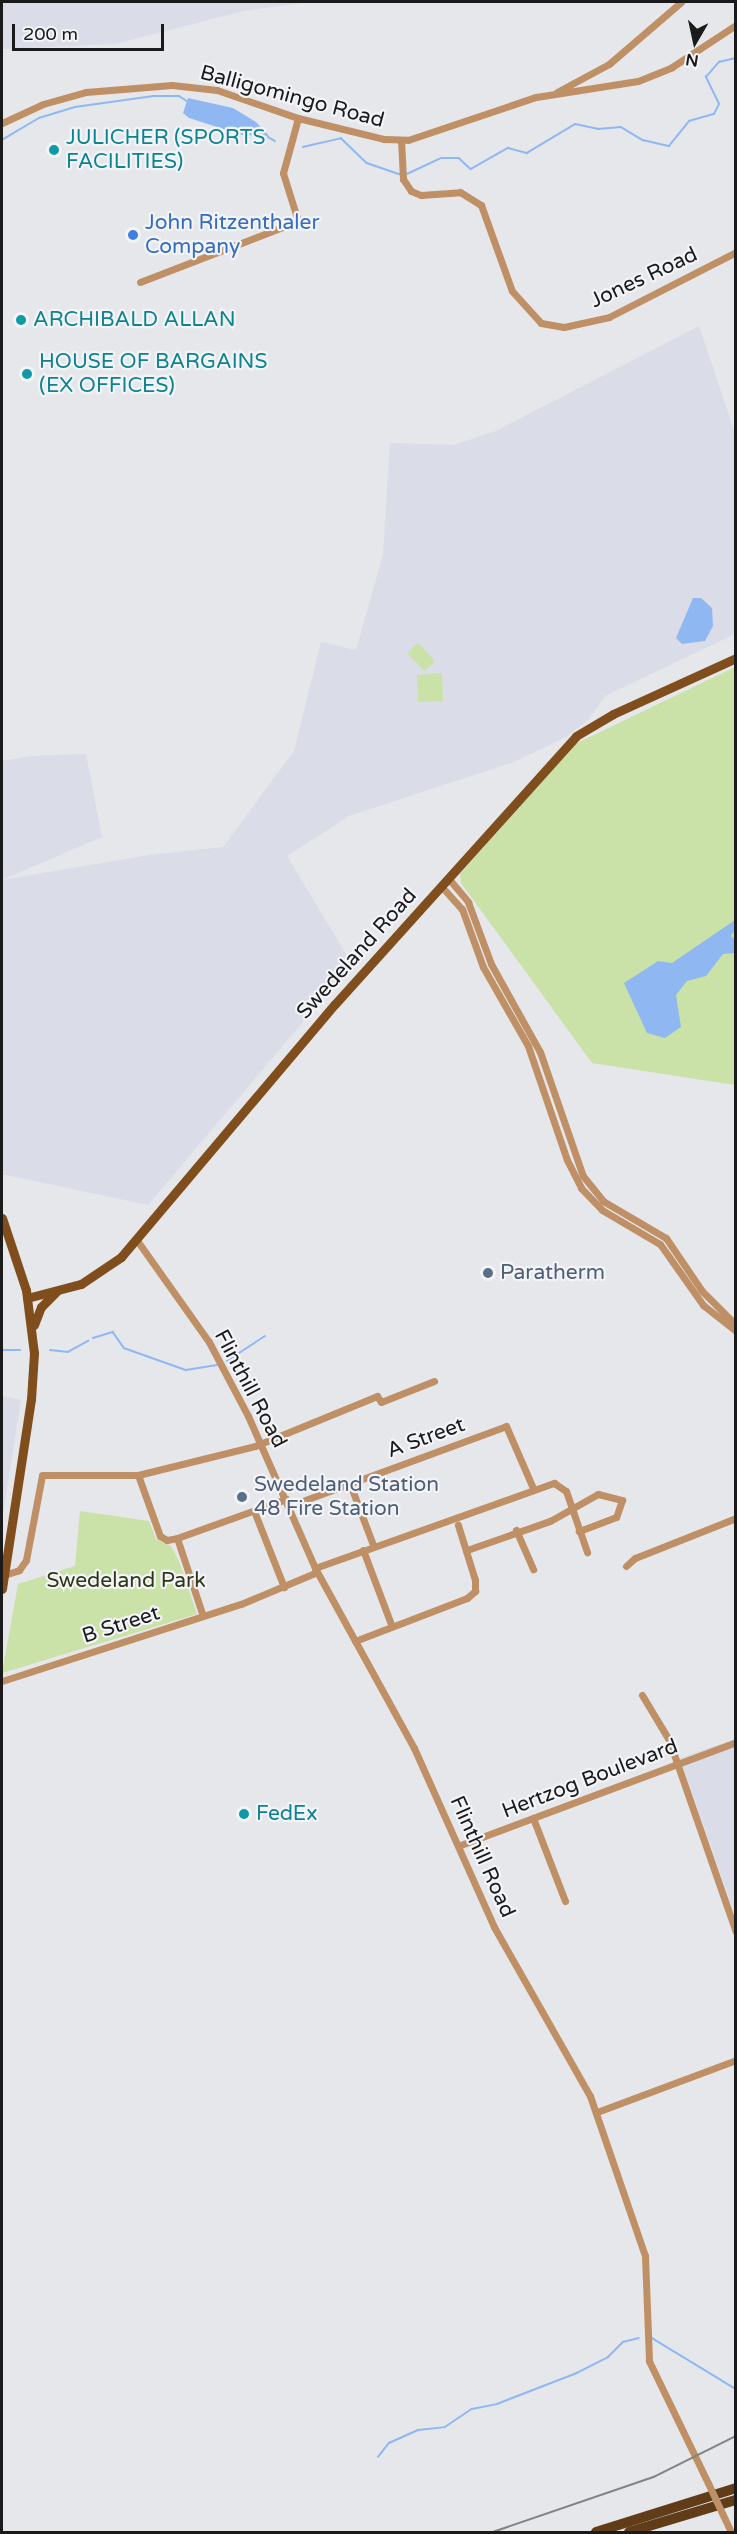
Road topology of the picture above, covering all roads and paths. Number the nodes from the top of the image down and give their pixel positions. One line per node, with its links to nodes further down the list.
1 (681, 2): 3 (street)
2 (735, 26): 3 (street, Balligomingo Road)
3 (554, 93): 6 (street, Balligomingo Road)
4 (298, 118): 5 (street, Balligomingo Road); 6 (street, Balligomingo Road); 8 (street)
5 (2, 123)
6 (401, 140): 7 (street, Jones Road)
7 (735, 252)
8 (140, 282)
9 (735, 658): 10 (main road, Swedeland Road)
10 (445, 883): 12 (main road, Swedeland Road); 15 (street); 17 (street)
11 (2, 1218): 14 (main road)
12 (136, 1239): 13 (main road, Swedeland Road); 19 (street, Flinthill Road)
13 (58, 1291): 14 (main road, Swedeland Road); 16 (main road)
14 (27, 1298): 16 (main road)
15 (735, 1325)
16 (32, 1330): 38 (main road)
17 (735, 1330)
18 (434, 1381): 19 (street)
19 (263, 1444): 20 (street); 23 (street, Flinthill Road)
20 (138, 1475): 30 (street); 38 (street)
21 (350, 1484): 22 (street, A Street); 23 (street, A Street); 31 (street)
22 (533, 1488): 24 (street, B Street); 31 (street, B Street)
23 (287, 1503): 25 (street, A Street); 37 (street, Flinthill Road)
24 (572, 1507): 28 (street); 29 (street); 29 (street)
25 (254, 1511): 30 (street, A Street); 39 (street)
26 (735, 1518): 35 (street)
27 (458, 1525): 33 (street)
28 (516, 1530): 33 (street); 36 (street)
29 (579, 1531): 34 (street)
30 (177, 1538): 41 (street)
31 (373, 1545): 32 (street, B Street)
32 (363, 1550): 37 (street, B Street); 42 (street)
33 (467, 1550): 42 (street)
34 (587, 1552)
35 (626, 1566)
36 (532, 1569)
37 (316, 1570): 39 (street, B Street); 43 (street, Flinthill Road)
38 (4, 1575): 40 (main road)
39 (284, 1587): 41 (street, B Street)
40 (2, 1589)
41 (202, 1616): 44 (street, B Street)
42 (391, 1624): 43 (street)
43 (355, 1641): 49 (street, Flinthill Road)
44 (2, 1681)
45 (642, 1695): 47 (street)
46 (734, 1743): 47 (street, Hertzog Boulevard)
47 (677, 1765): 48 (street, Hertzog Boulevard); 51 (street)
48 (533, 1818): 49 (street, Hertzog Boulevard); 50 (street)
49 (458, 1846): 53 (street, Flinthill Road)
50 (565, 1901)
51 (735, 1932)
52 (735, 2060): 53 (street)
53 (597, 2112): 58 (street, Flinthill Road, bridge)
54 (735, 2488): 56 (highway)
55 (735, 2500): 57 (highway)
56 (596, 2532)
57 (629, 2532)
58 (731, 2532)

